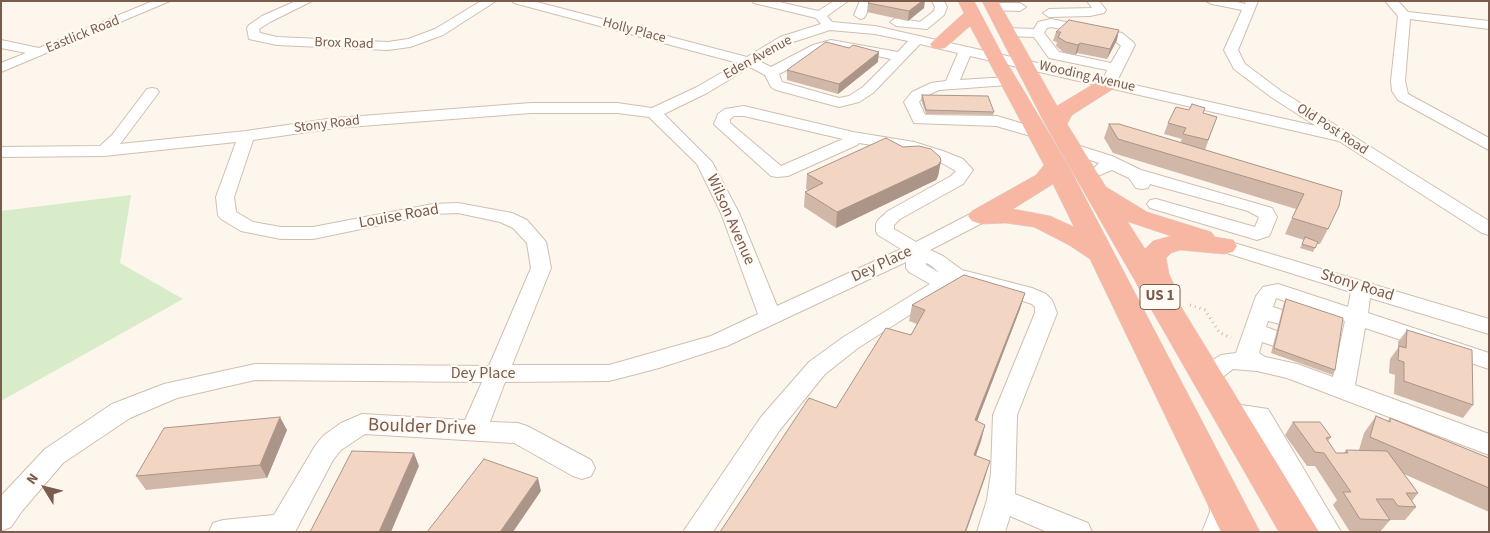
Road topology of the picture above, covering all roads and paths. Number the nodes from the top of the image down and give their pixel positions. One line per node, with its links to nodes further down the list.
1 (164, 1): 27 (street, Eastlick Road)
2 (306, 1): 3 (street, Brox Road)
3 (490, 1)
4 (518, 1): 12 (street, Holly Place)
5 (758, 1): 19 (street, Wooding Avenue)
6 (842, 1): 19 (street, Eden Avenue)
7 (867, 1): 16 (street)
8 (938, 1): 16 (street)
9 (1093, 1): 17 (street)
10 (1212, 1): 14 (street)
11 (1391, 1): 18 (street)
12 (549, 4): 29 (street, Holly Place)
13 (991, 4): 17 (street); 22 (highway, US 1)
14 (1251, 5): 40 (street, Old Post Road)
15 (970, 8): 25 (highway); 30 (highway, US 1)
16 (860, 15): 21 (street)
17 (1031, 15): 22 (street); 33 (street); 33 (street)
18 (1404, 15): 20 (street); 41 (street)
19 (825, 21): 21 (street, Wooding Avenue); 29 (street, Eden Avenue)
20 (1489, 25)
21 (846, 26): 23 (street, Wooding Avenue)
22 (1007, 32): 30 (highway, US 1)
23 (918, 40): 25 (street, Wooding Avenue); 28 (street, Holly Place)
24 (1, 44): 27 (street)
25 (939, 44): 26 (street, Wooding Avenue)
26 (966, 50): 30 (street, Wooding Avenue); 34 (street)
27 (40, 52): 31 (street, Eastlick Road)
28 (901, 57): 32 (street); 32 (street, Holly Place)
29 (751, 62): 32 (street, Holly Place); 36 (street, Eden Avenue)
30 (1008, 66): 33 (street, Wooding Avenue); 34 (street); 37 (highway, US 1)
31 (1, 68)
32 (771, 73)
33 (1112, 76): 37 (highway); 40 (street, Wooding Avenue)
34 (951, 85): 37 (street)
35 (152, 92): 42 (street)
36 (654, 112): 38 (street, Stony Road); 55 (street, Wilson Avenue)
37 (1047, 129): 44 (highway, US 1)
38 (246, 136): 42 (street, Stony Road); 61 (street, Louise Road)
39 (854, 137): 39 (street); 51 (street)
40 (1343, 137): 49 (street, Old Post Road)
41 (1489, 145)
42 (104, 151): 43 (street, Stony Road)
43 (1, 152)
44 (1063, 157): 46 (highway, US 1); 48 (highway); 52 (highway, US 1)
45 (1135, 174): 46 (street); 47 (street); 47 (street)
46 (1097, 176): 47 (highway); 57 (highway, US 1)
47 (1154, 213): 50 (highway)
48 (982, 216): 51 (street, Dey Place); 52 (highway)
49 (1489, 229)
50 (1224, 246): 54 (street, Stony Road); 57 (highway)
51 (915, 250): 53 (street); 55 (street, Dey Place)
52 (1100, 254): 68 (highway, US 1)
53 (951, 280): 69 (street); 73 (street)
54 (1362, 288): 56 (street); 58 (street, Stony Road)
55 (770, 316): 61 (street, Dey Place)
56 (1356, 316): 59 (street); 60 (street); 63 (street)
57 (1184, 317): 59 (path); 62 (highway, US 1)
58 (1489, 327)
59 (1258, 335): 62 (street); 63 (street)
60 (1489, 361)
61 (498, 374): 65 (street); 70 (street, Dey Place)
62 (1208, 377): 64 (highway, US 1)
63 (1342, 390): 66 (street)
64 (1228, 412): 78 (highway, US 1); 79 (street)
65 (474, 430): 67 (street, Boulder Drive); 71 (street, Boulder Drive)
66 (1489, 445)
67 (582, 468)
68 (1221, 492): 76 (street); 77 (highway, US 1)
69 (1001, 500): 74 (street); 75 (street)
70 (1, 519)
71 (281, 529): 72 (street)
72 (223, 532)
73 (697, 532)
74 (991, 532)
75 (1078, 532)
76 (1216, 532)
77 (1241, 532)
78 (1300, 532)
79 (1327, 532)

